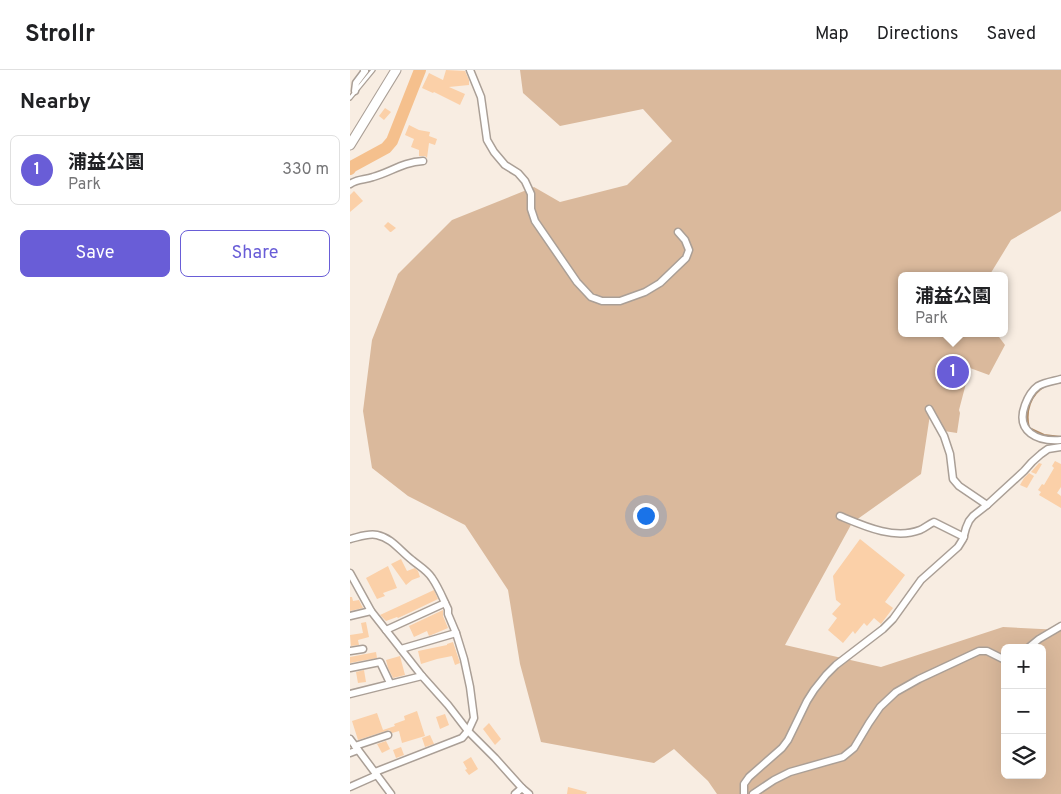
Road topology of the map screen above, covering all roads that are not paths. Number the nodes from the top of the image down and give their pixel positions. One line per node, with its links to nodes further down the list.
1 (364, 70): 5 (street)
2 (373, 70): 5 (lane)
3 (396, 70): 7 (main road)
4 (470, 70): 10 (street)
5 (355, 91): 6 (lane)
6 (350, 98)
7 (350, 145)
8 (423, 161): 9 (street)
9 (350, 184)
10 (678, 232)
11 (1061, 379): 13 (street)
12 (929, 409): 15 (street)
13 (1061, 440)
14 (1061, 446): 15 (street)
15 (987, 505): 17 (street)
16 (840, 516): 17 (street)
17 (964, 537): 46 (street)
18 (350, 539): 21 (street)
19 (350, 573): 20 (street)
20 (352, 581): 22 (street)
21 (445, 603): 25 (street); 26 (street)
22 (371, 611): 23 (street); 25 (street)
23 (350, 616)
24 (1061, 626): 27 (street)
25 (386, 630): 29 (street)
26 (456, 634): 29 (street); 36 (street)
27 (1033, 644)
28 (363, 649): 30 (street)
29 (401, 649): 33 (street)
30 (350, 651)
31 (1001, 658): 47 (street)
32 (350, 668): 34 (street)
33 (422, 676): 34 (street); 36 (street)
34 (390, 683): 35 (street)
35 (350, 694)
36 (468, 731): 41 (street); 43 (street)
37 (388, 735): 39 (street)
38 (350, 739): 39 (street)
39 (357, 748): 40 (street); 41 (street)
40 (350, 753)
41 (376, 774): 42 (street); 44 (street)
42 (350, 788)
43 (517, 792): 45 (street)
44 (391, 794)
45 (529, 794)
46 (744, 794)
47 (753, 794)

